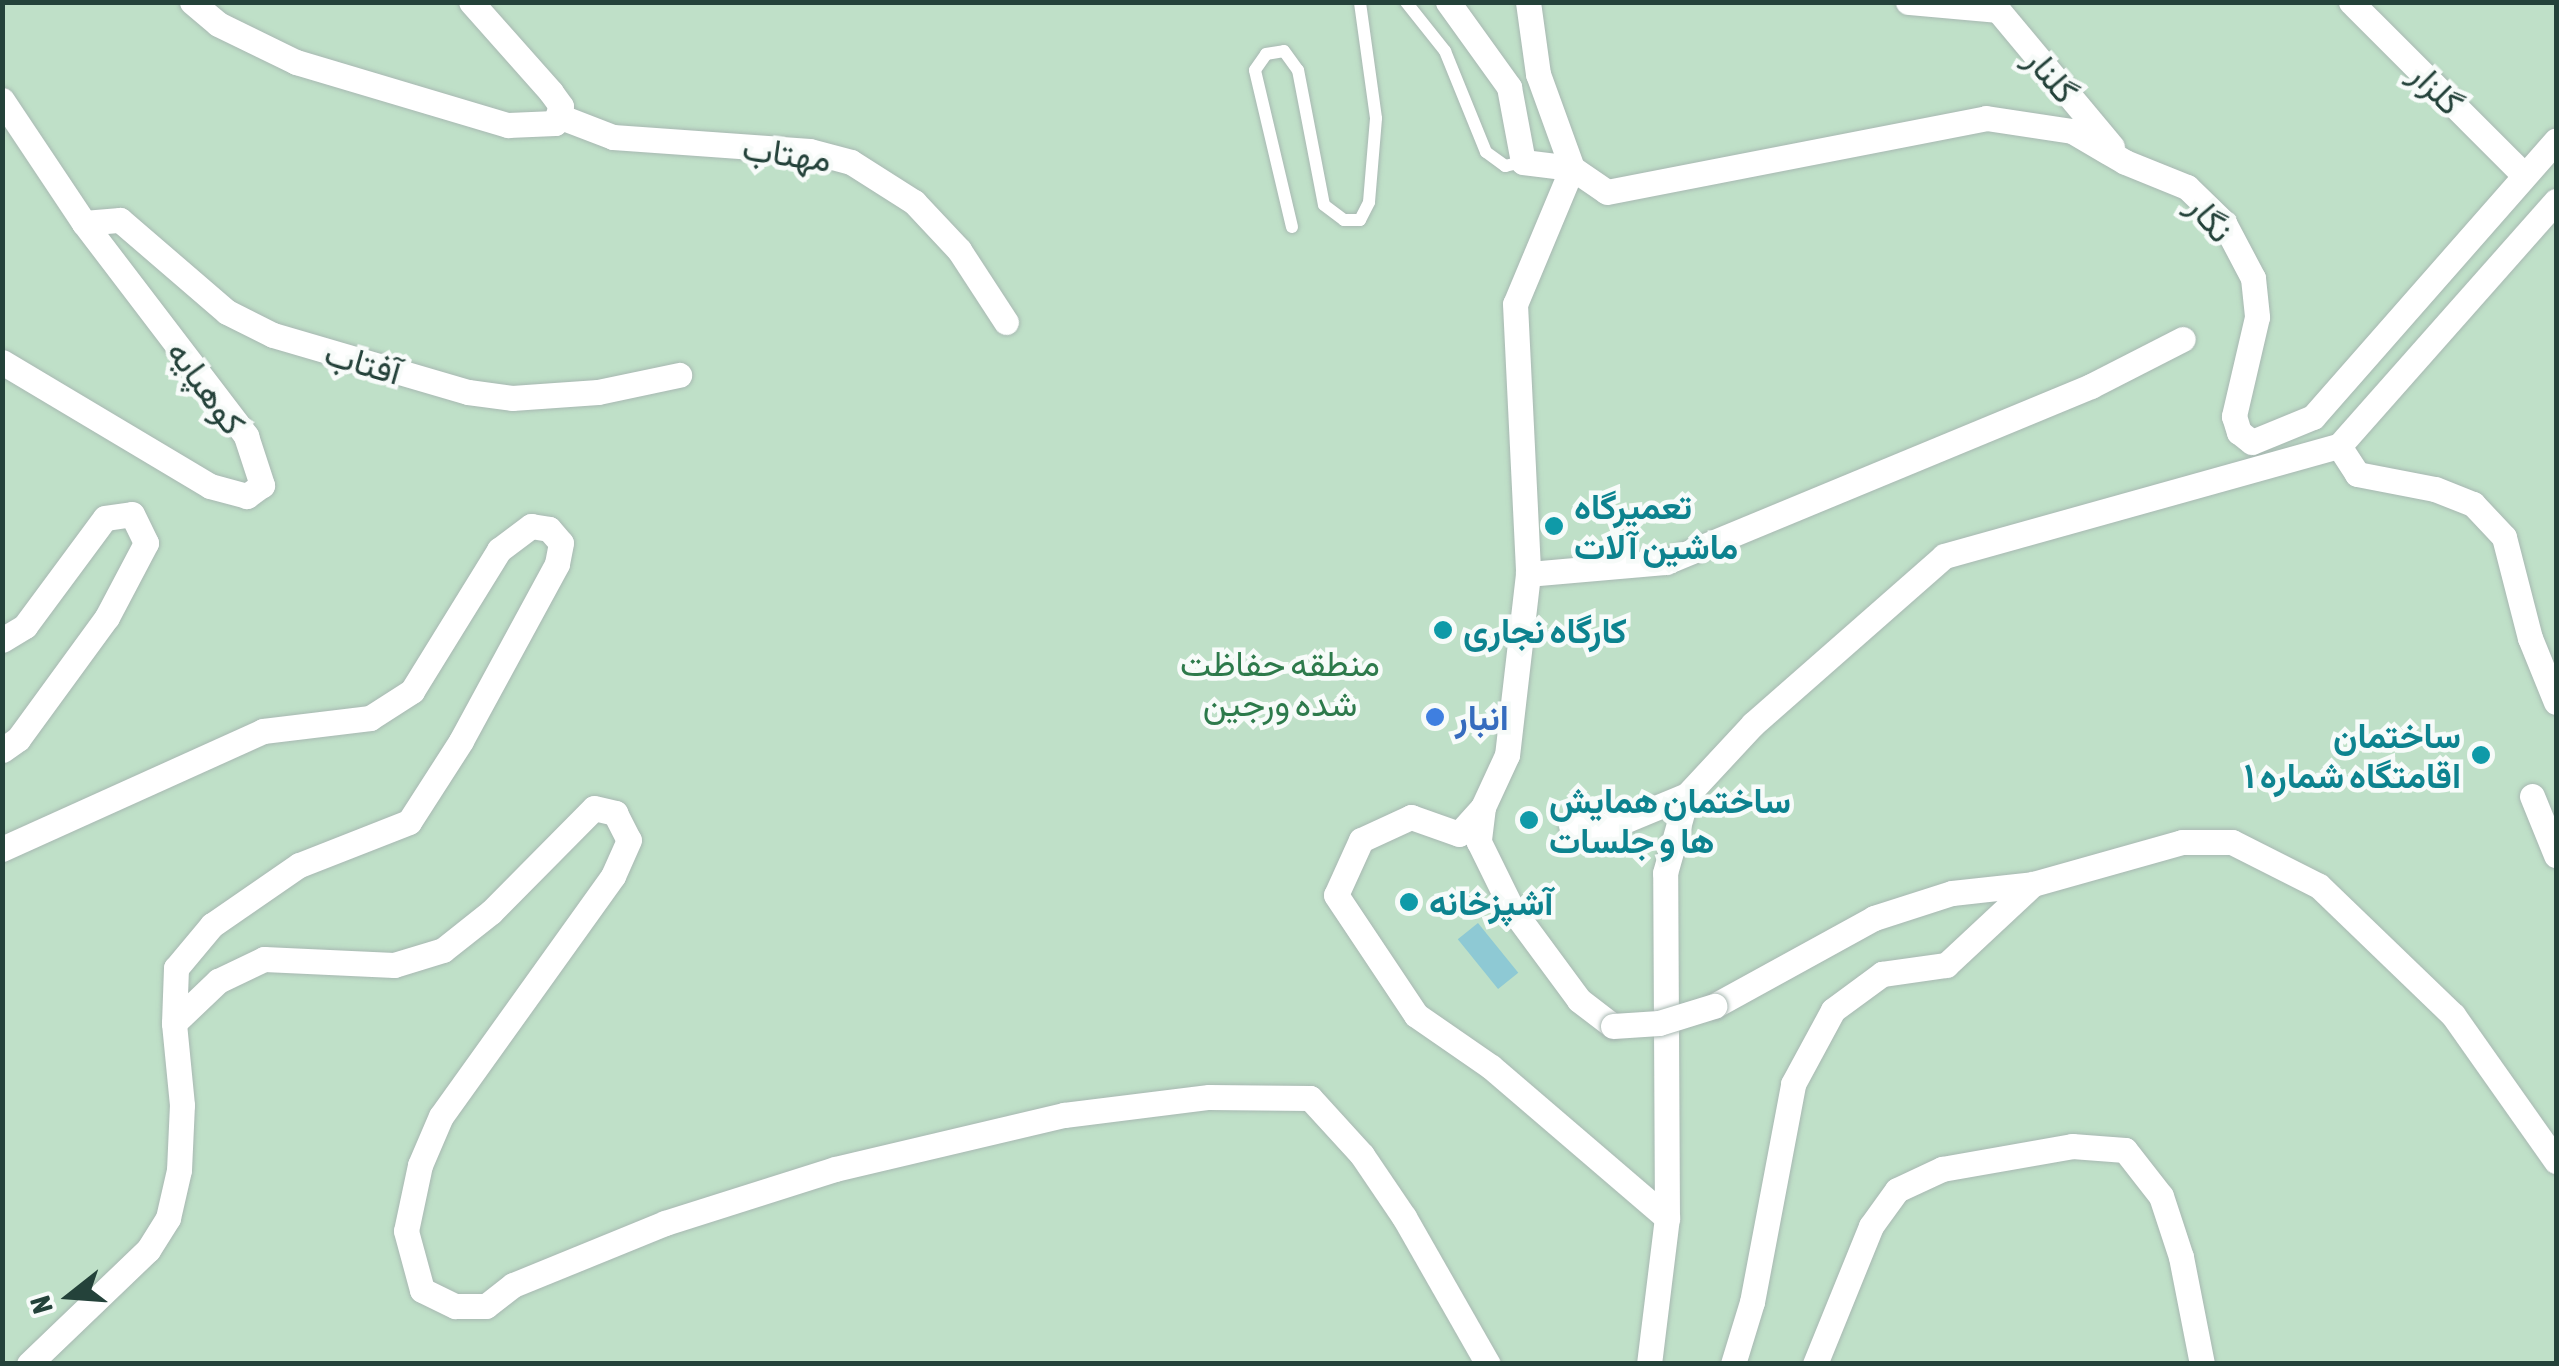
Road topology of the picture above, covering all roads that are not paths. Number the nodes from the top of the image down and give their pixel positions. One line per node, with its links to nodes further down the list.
1 (192, 2): 10 (street)
2 (471, 2): 10 (street)
3 (1360, 2): 18 (lane)
4 (1406, 2): 12 (lane)
5 (1448, 2): 12 (street)
6 (1528, 2): 14 (street)
7 (1908, 2): 13 (street, گلنار)
8 (2351, 2): 15 (street, گلزار)
9 (2, 100): 17 (street, کوهپایه)
10 (561, 116): 19 (street, مهتاب)
11 (2556, 140): 15 (street)
12 (1523, 162): 14 (street, نگار)
13 (2125, 162): 14 (street, نگار); 23 (street, نگار)
14 (1572, 168): 26 (street)
15 (2524, 174): 23 (street)
16 (2556, 201): 24 (street)
17 (84, 223): 21 (street, کوهپایه); 22 (street, آفتاب)
18 (1292, 226)
19 (1006, 322)
20 (2182, 339): 26 (street)
21 (2, 362)
22 (679, 376)
23 (2252, 442): 25 (street, نگار)
24 (2339, 446): 25 (street); 28 (street)
25 (2258, 468): 30 (street)
26 (1528, 574): 32 (street)
27 (2, 640): 29 (street)
28 (2556, 702)
29 (2, 750)
30 (1687, 795): 33 (street); 39 (street)
31 (2532, 796): 35 (street)
32 (1483, 807): 36 (street, bridge); 39 (street)
33 (1571, 824)
34 (2, 849): 37 (street)
35 (2556, 855)
36 (2034, 884): 38 (street); 43 (street)
37 (174, 1024): 40 (street); 41 (street)
38 (2556, 1161)
39 (1667, 1218): 42 (street)
40 (29, 1364)
41 (1488, 1364)
42 (1648, 1364)
43 (1732, 1364)
44 (1815, 1364): 45 (street)
45 (2202, 1364)

